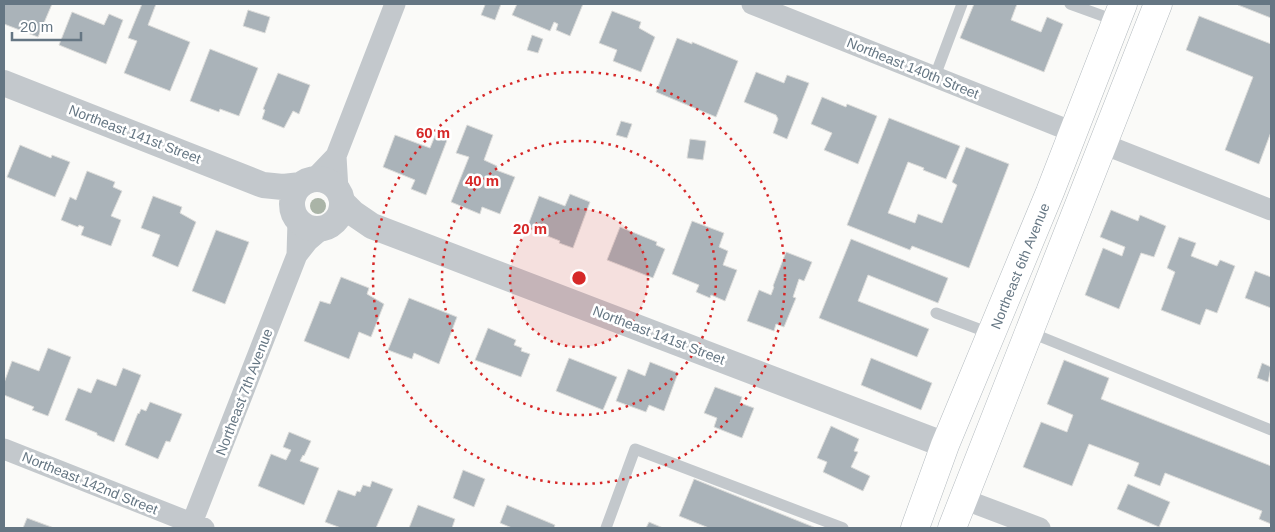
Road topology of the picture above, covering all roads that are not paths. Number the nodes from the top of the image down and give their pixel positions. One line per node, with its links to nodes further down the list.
1 (395, 4): 12 (street)
2 (752, 4): 7 (street, Northeast 140th Street)
3 (962, 4): 7 (lane)
4 (1070, 4): 6 (lane)
5 (1158, 4): 10 (main road)
6 (1120, 12): 9 (main road, Northeast 6th Avenue)
7 (935, 76): 9 (street, Northeast 140th Street)
8 (4, 83): 12 (street, Northeast 141st Street)
9 (1073, 132): 11 (main road, Northeast 6th Avenue)
10 (1103, 144): 13 (street); 15 (main road)
11 (1062, 160): 16 (main road, Northeast 6th Avenue); 20 (main road)
12 (317, 205): 18 (street, Northeast 141st Street); 21 (street, Northeast 7th Avenue)
13 (1271, 210)
14 (936, 313): 16 (lane)
15 (1029, 332): 17 (lane); 20 (main road)
16 (992, 334): 18 (main road, Northeast 6th Avenue)
17 (1271, 430)
18 (945, 445): 24 (main road, Northeast 6th Avenue)
19 (4, 449): 21 (street, Northeast 142nd Street)
20 (963, 499): 25 (main road); 26 (street)
21 (196, 527)
22 (606, 528): 23 (lane)
23 (843, 528)
24 (914, 528)
25 (952, 528)
26 (1040, 528)

